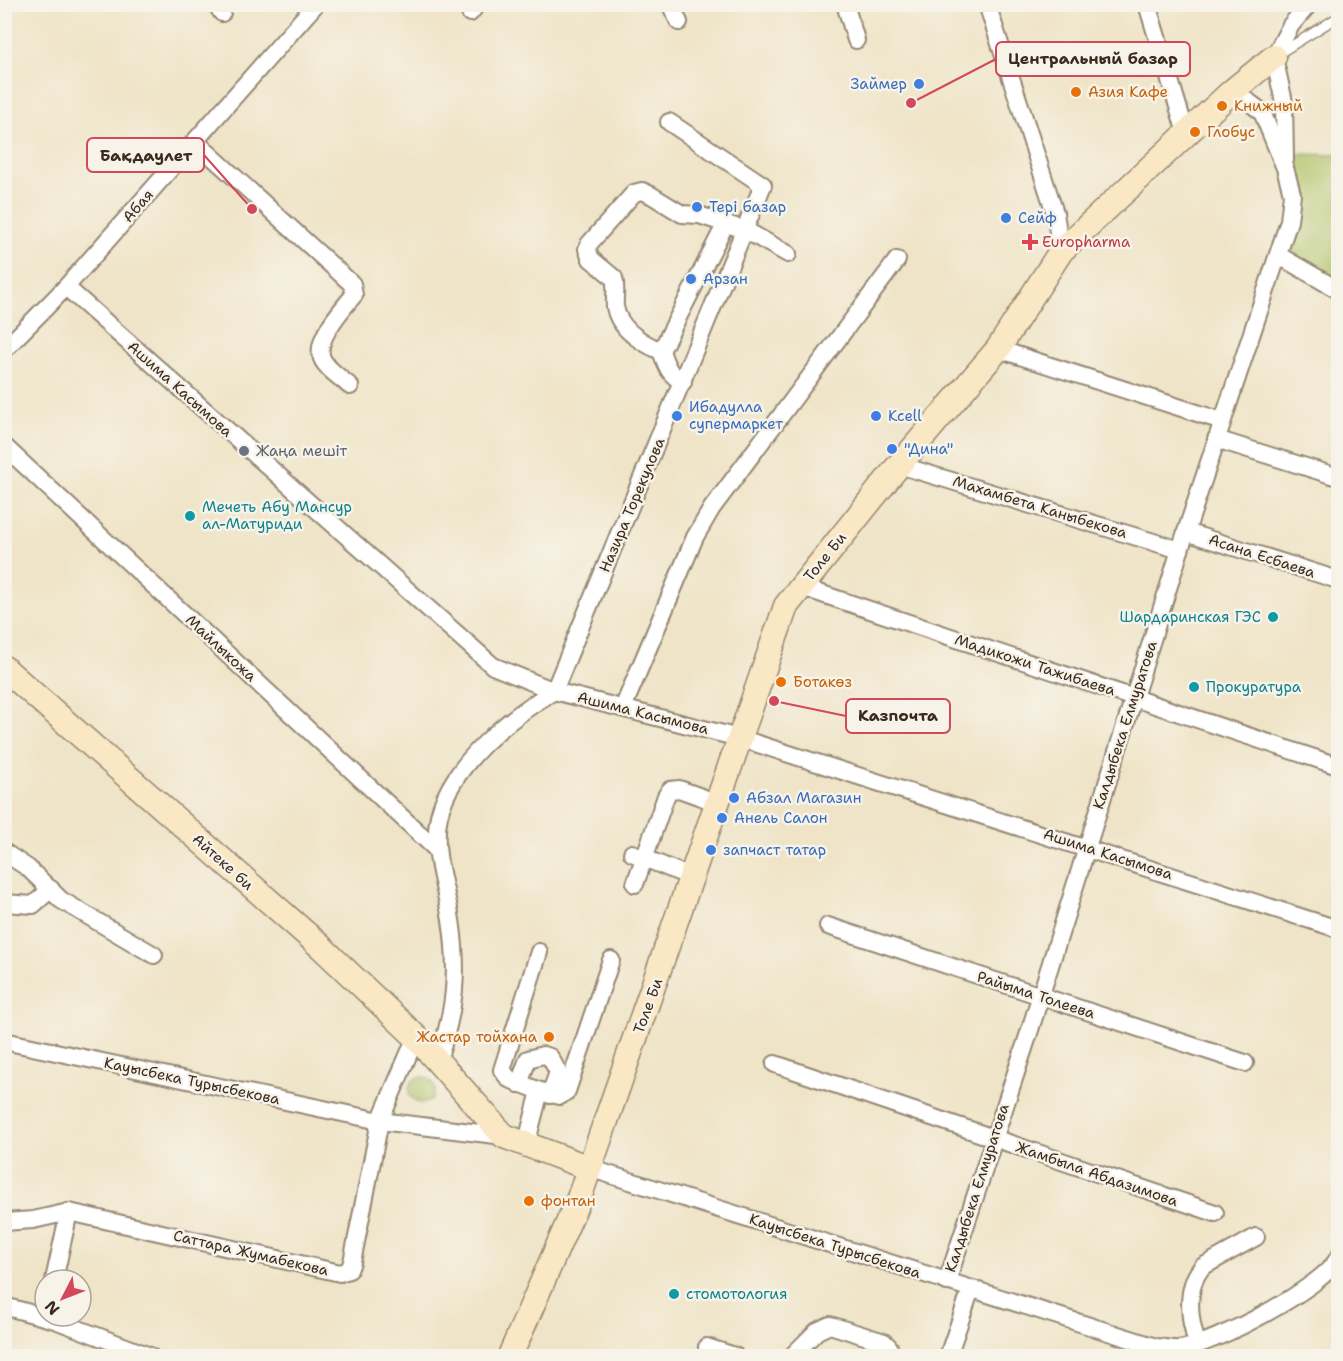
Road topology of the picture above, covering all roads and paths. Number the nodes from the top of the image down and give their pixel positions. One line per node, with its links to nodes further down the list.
1 (316, 4): 14 (street, Абая)
2 (670, 4): 8 (street)
3 (845, 4): 9 (street)
4 (987, 4): 18 (street)
5 (1147, 4): 13 (street)
6 (1309, 4): 10 (street)
7 (1338, 17): 10 (lane)
8 (679, 21)
9 (856, 40)
10 (1274, 57): 11 (street, Толе Би); 15 (street, Калдыбека Елмуратова)
11 (1230, 93): 13 (street, Толе Би); 15 (street, Калдыбека Елмуратова)
12 (669, 122): 17 (street, Назира Торекулова)
13 (1186, 134): 18 (street, Толе Би)
14 (195, 141): 22 (street, Абая); 28 (street)
15 (1285, 168): 20 (street, Калдыбека Елмуратова)
16 (726, 223): 17 (street); 26 (street); 26 (street)
17 (745, 230): 19 (street); 27 (street, Назира Торекулова)
18 (1061, 251): 24 (street, Толе Би)
19 (788, 254)
20 (1278, 255): 23 (street); 29 (street, Калдыбека Елмуратова)
21 (897, 260): 41 (street)
22 (66, 287): 25 (street, Абая); 39 (street, Ашима Касымова)
23 (1338, 291)
24 (998, 348): 29 (street); 32 (street, Толе Би)
25 (4, 350)
26 (661, 351): 27 (street)
27 (683, 382): 39 (street, Назира Торекулова)
28 (350, 386)
29 (1222, 421): 30 (street, Калдыбека Елмуратова)
30 (1216, 439): 33 (street); 34 (street, Калдыбека Елмуратова)
31 (4, 446): 46 (street, Майлыкожа)
32 (899, 465): 35 (street, Махамбета Каныбекова); 37 (street, Толе Би)
33 (1338, 477)
34 (1186, 532): 35 (street, Калдыбека Елмуратова); 36 (street, Асана Есбаева)
35 (1180, 550): 40 (street, Калдыбека Елмуратова)
36 (1338, 580)
37 (801, 587): 40 (street, Мадикожи Тажибаева); 42 (street, Толе Би)
38 (4, 668): 59 (street, Айтеке би)
39 (554, 691): 41 (street, Ашима Касымова); 46 (street)
40 (1135, 699): 43 (street, Мадикожи Тажибаева); 45 (street, Калдыбека Елмуратова)
41 (623, 708): 42 (street, Ашима Касымова)
42 (739, 738): 44 (street, Толе Би); 45 (street, Ашима Касымова)
43 (1338, 766)
44 (718, 803): 48 (street); 49 (street, Толе Би)
45 (1085, 847): 54 (street, Ашима Касымова); 58 (street, Калдыбека Елмуратова)
46 (437, 850): 61 (street)
47 (4, 852): 51 (street)
48 (638, 855): 49 (street); 50 (street)
49 (693, 878): 69 (street, Толе Би)
50 (635, 884)
51 (51, 889): 52 (street); 56 (street)
52 (4, 903)
53 (828, 926): 58 (street, Райыма Толеева)
54 (1338, 929)
55 (539, 952): 64 (street)
56 (154, 955)
57 (611, 960): 65 (street)
58 (1040, 997): 62 (street, Райыма Толеева); 67 (street, Калдыбека Елмуратова)
59 (416, 1037): 61 (street, Айтеке би); 66 (street)
60 (4, 1041): 66 (street, Кауысбека Турысбекова)
61 (438, 1060): 68 (street, Айтеке би)
62 (1245, 1063)
63 (775, 1064): 67 (street, Жамбыла Абдазимова)
64 (519, 1084): 65 (street); 65 (street)
65 (545, 1093): 68 (street)
66 (380, 1121): 68 (street, Кауысбека Турысбекова); 70 (street, Саттара Жумабекова)
67 (993, 1139): 71 (street, Жамбыла Абдазимова); 76 (street, Калдыбека Елмуратова)
68 (515, 1140): 69 (street)
69 (592, 1162): 76 (street, Кауысбека Турысбекова); 84 (street, Толе Би)
70 (69, 1212): 72 (street, Саттара Жумабекова); 75 (street)
71 (1215, 1213)
72 (4, 1222)
73 (1256, 1237): 81 (street)
74 (1338, 1258): 81 (street, Кауысбека Турысбекова)
75 (57, 1268)
76 (947, 1282): 77 (street, Кауысбека Турысбекова)
77 (971, 1289): 81 (street, Кауысбека Турысбекова); 88 (street)
78 (4, 1306): 79 (street)
79 (33, 1313)
80 (80, 1328): 83 (street)
81 (1197, 1343)
82 (707, 1347): 85 (street)
83 (150, 1356)
84 (510, 1356)
85 (735, 1356)
86 (792, 1356): 87 (street)
87 (891, 1356)
88 (948, 1356)

